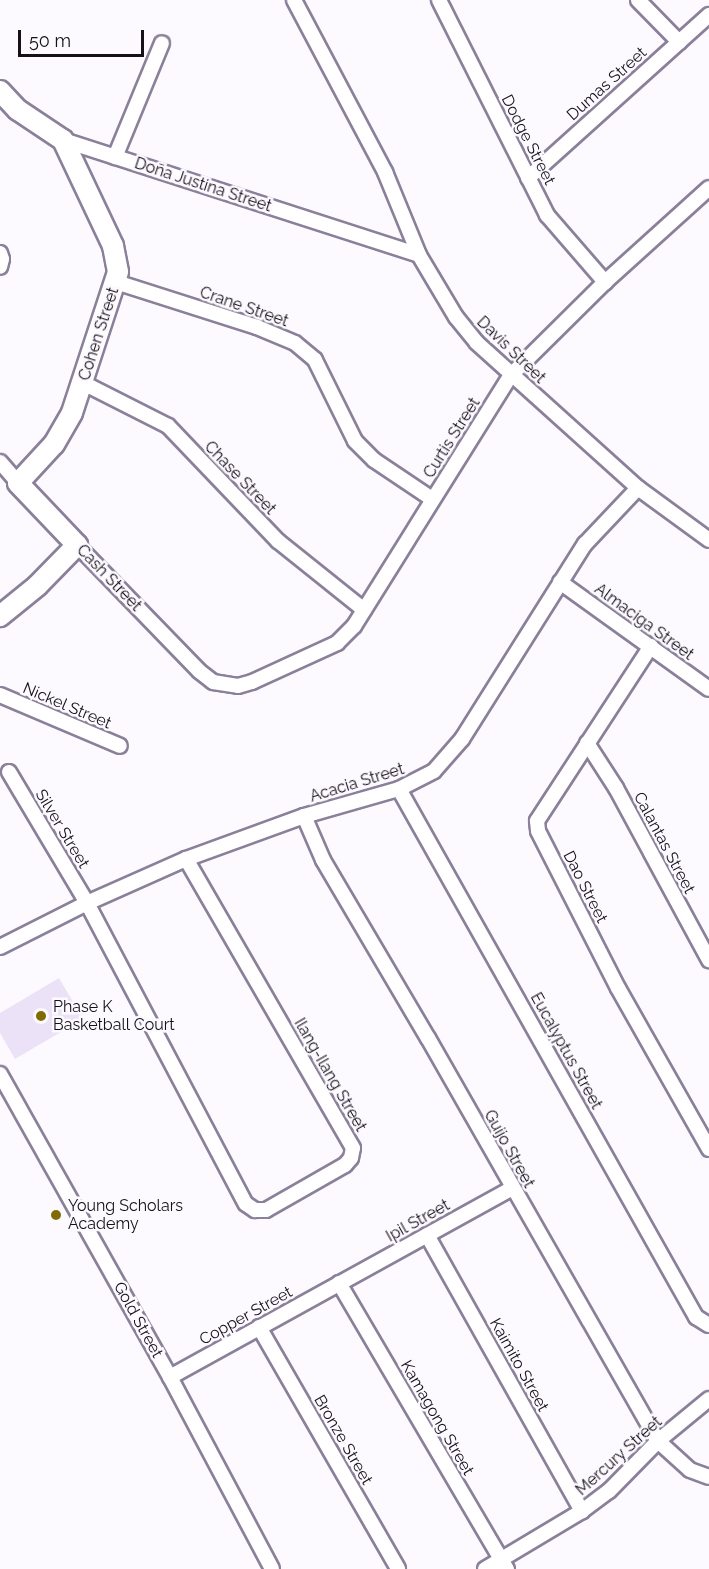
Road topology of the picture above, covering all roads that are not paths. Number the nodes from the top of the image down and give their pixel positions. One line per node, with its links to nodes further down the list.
1 (294, 0): 13 (street, Davis Street)
2 (439, 0): 10 (street, Dodge Street)
3 (638, 0): 6 (street)
4 (709, 15): 6 (street, Dumas Street)
5 (162, 42): 9 (street)
6 (679, 42): 10 (street, Dumas Street)
7 (0, 91): 8 (street, Doña Justina Street)
8 (63, 140): 9 (street, Doña Justina Street); 15 (street, Cohen Street)
9 (115, 157): 13 (street, Doña Justina Street)
10 (528, 178): 16 (street, Dodge Street)
11 (709, 188): 16 (street, Curtis Street)
12 (0, 253): 14 (street)
13 (419, 255): 17 (street, Davis Street)
14 (0, 267)
15 (116, 282): 18 (street, Cohen Street); 22 (street, Crane Street)
16 (605, 282): 17 (street, Curtis Street)
17 (511, 375): 21 (street, Davis Street); 22 (street, Curtis Street)
18 (83, 383): 20 (street, Cohen Street); 26 (street, Chase Street)
19 (0, 462): 20 (street, Cash Street)
20 (18, 483): 24 (street, Cash Street)
21 (638, 488): 23 (street, Davis Street); 25 (street, Acacia Street)
22 (432, 499): 26 (street, Curtis Street)
23 (709, 540)
24 (77, 544): 27 (street); 29 (street, Cash Street)
25 (560, 582): 28 (street, Almaciga Street); 35 (street, Acacia Street)
26 (364, 610): 29 (street, Curtis Street)
27 (0, 616)
28 (651, 646): 30 (street, Almaciga Street); 32 (street, Dao Street)
29 (224, 685)
30 (709, 689)
31 (0, 695): 33 (street, Nickel Street)
32 (587, 743): 40 (street, Calantas Street); 42 (street, Dao Street)
33 (120, 746)
34 (9, 772): 38 (street, Silver Street)
35 (399, 789): 36 (street, Acacia Street); 46 (street, Eucalyptus Street)
36 (304, 816): 37 (street, Acacia Street); 43 (street, Guijo Street)
37 (186, 859): 38 (street, Acacia Street); 38 (street, Ilang-Ilang Street)
38 (87, 903): 39 (street, Acacia Street)
39 (0, 947)
40 (709, 960)
41 (0, 1074): 48 (street, Gold Street)
42 (709, 1149)
43 (512, 1188): 44 (street, Ipil Street); 50 (street, Guijo Street)
44 (427, 1235): 45 (street, Ipil Street); 52 (street, Kaimito Street)
45 (339, 1284): 47 (street, Copper Street); 53 (street, Kamagong Street)
46 (709, 1325)
47 (259, 1327): 48 (street, Copper Street); 55 (street, Bronze Street)
48 (170, 1377): 54 (street, Gold Street)
49 (709, 1399): 50 (street, Mercury Street)
50 (658, 1441): 51 (street, Guijo Street); 52 (street, Mercury Street)
51 (709, 1477)
52 (582, 1511): 53 (street, Mercury Street)
53 (504, 1565): 56 (street, Mercury Street)
54 (272, 1569)
55 (398, 1569)
56 (485, 1569)

